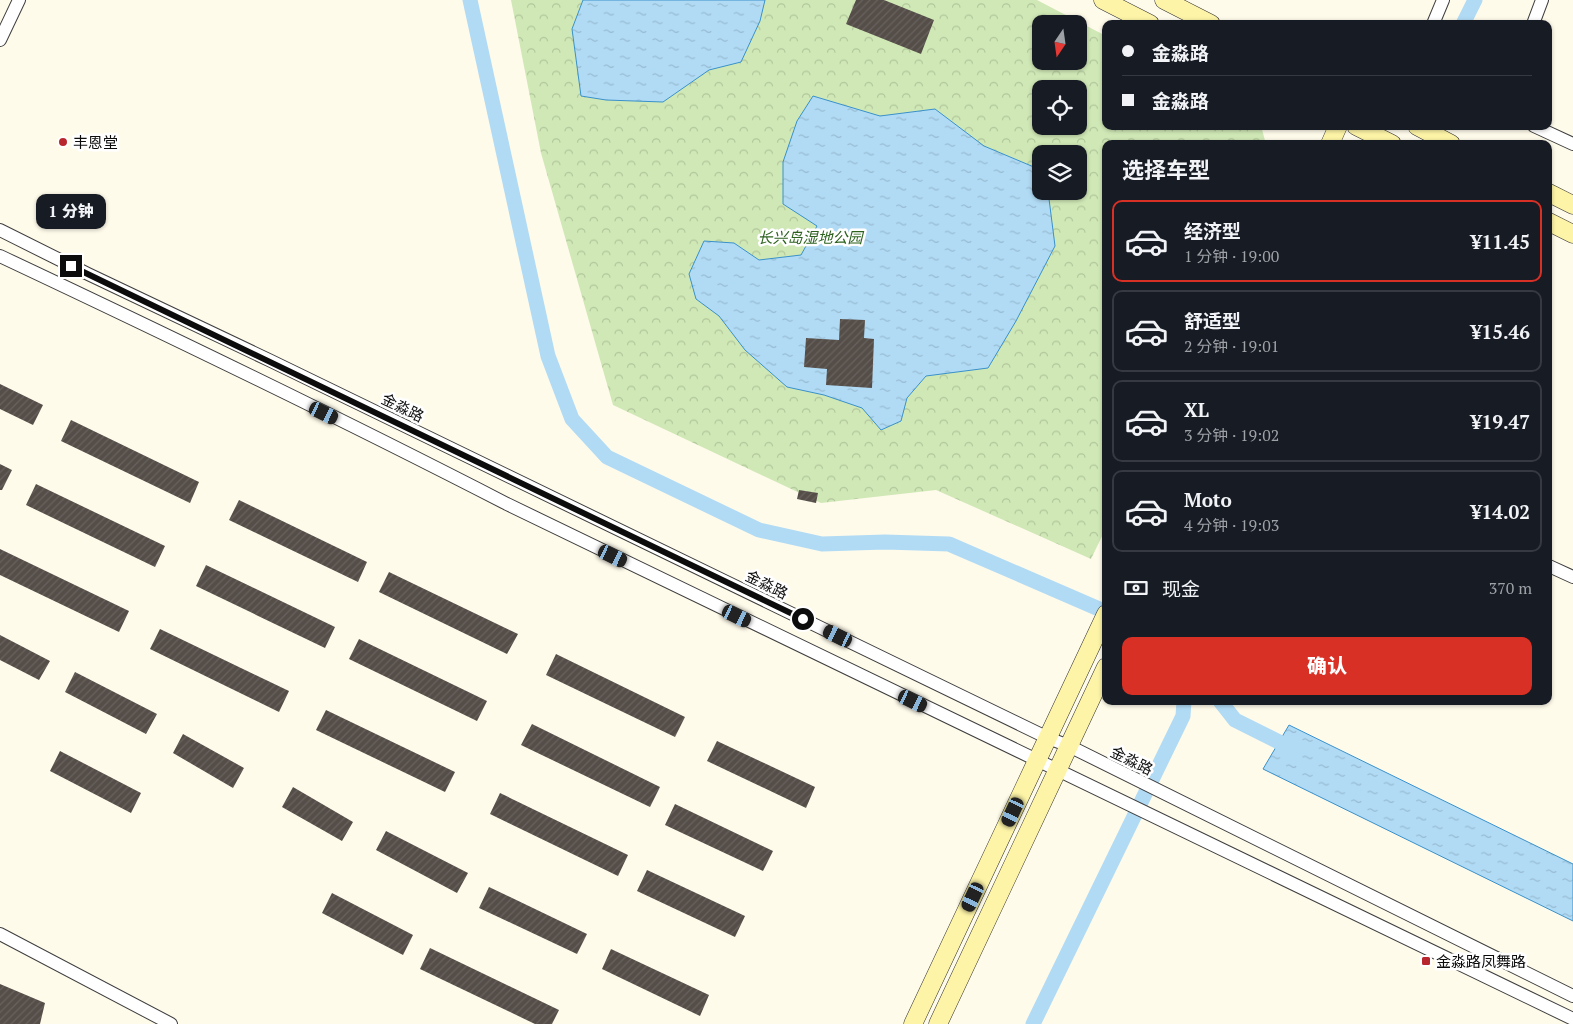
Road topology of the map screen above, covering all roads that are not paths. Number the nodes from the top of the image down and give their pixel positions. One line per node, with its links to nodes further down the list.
1 (19, 0): 10 (street)
2 (1103, 0): 6 (street)
3 (1164, 0): 7 (street)
4 (1443, 0): 8 (street)
5 (1542, 0): 9 (street)
6 (1142, 20)
7 (1203, 20)
8 (1435, 20)
9 (1534, 20)
10 (0, 40)
11 (1424, 130): 15 (street)
12 (1543, 130): 16 (street)
13 (1365, 132): 14 (street)
14 (1383, 140)
15 (1443, 140)
16 (1573, 144)
17 (1552, 194): 18 (street)
18 (1573, 205)
19 (1552, 224): 21 (street)
20 (0, 230): 27 (street, 金淼路)
21 (1573, 234)
22 (0, 256): 29 (street)
23 (1552, 567): 24 (street)
24 (1573, 577)
25 (1102, 622): 27 (street)
26 (1102, 676): 28 (street)
27 (1048, 738): 28 (street, 金淼路); 29 (street)
28 (1069, 746): 30 (street); 32 (street, 金淼路)
29 (1037, 761): 30 (street); 35 (street)
30 (1057, 771): 33 (street); 36 (street)
31 (0, 934): 34 (street)
32 (1573, 996)
33 (1573, 1019)
34 (171, 1024)
35 (913, 1024)
36 (938, 1024)

